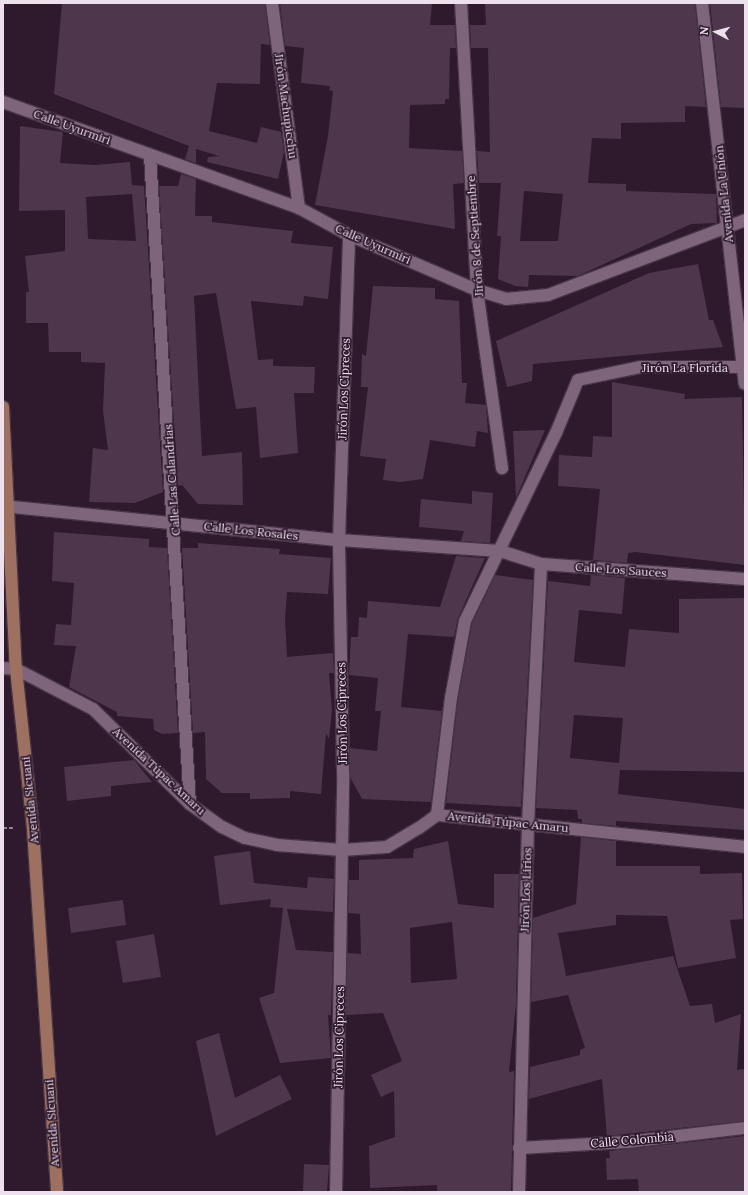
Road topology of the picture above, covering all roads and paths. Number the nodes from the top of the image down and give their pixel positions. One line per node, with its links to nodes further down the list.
1 (272, 3): 6 (street, Jirón Machupicchu)
2 (461, 3): 10 (street, Jirón 8 de Septiembre)
3 (702, 3): 8 (street, Avenida La Unión)
4 (3, 102): 5 (street, Calle Uyurmiri)
5 (150, 156): 6 (street, Calle Uyurmiri); 16 (street, Calle Las Calandrias)
6 (299, 208): 9 (street, Calle Uyurmiri)
7 (745, 220): 8 (street, Calle Uyurmiri)
8 (727, 225): 10 (street, Calle Uyurmiri); 11 (street, Avenida La Unión)
9 (349, 235): 10 (street, Calle Uyurmiri); 17 (street, Jirón Los Cipreces)
10 (477, 290): 14 (street, Jirón 8 de Septiembre)
11 (743, 368): 12 (street, Avenida La Unión); 18 (street, Jirón La Florida)
12 (745, 384)
13 (3, 407): 15 (street, Avenida Sicuani)
14 (502, 468)
15 (6, 506): 16 (street, Calle Los Rosales); 22 (street, Avenida Sicuani)
16 (175, 523): 17 (street, Calle Los Rosales); 23 (street, Calle Las Calandrias)
17 (339, 540): 18 (street, Calle Los Rosales); 27 (street, Jirón Los Cipreces)
18 (500, 551): 19 (street, Calle Los Sauces); 24 (street)
19 (541, 564): 20 (street, Calle Los Sauces); 25 (street, Jirón Los Lirios)
20 (745, 579)
21 (3, 668): 22 (street, Avenida Túpac Amaru)
22 (16, 669): 23 (street, Avenida Túpac Amaru); 30 (street, Avenida Sicuani)
23 (190, 804): 27 (street, Avenida Túpac Amaru)
24 (437, 815): 25 (street, Avenida Túpac Amaru); 27 (street, Avenida Túpac Amaru)
25 (528, 823): 26 (street, Avenida Túpac Amaru); 29 (street, Jirón Los Lirios)
26 (745, 847)
27 (342, 850): 31 (street, Jirón Los Cipreces)
28 (745, 1128): 29 (street, Calle Colombia)
29 (519, 1148): 32 (street, Jirón Los Lirios)
30 (57, 1192)
31 (336, 1192)
32 (519, 1192)

